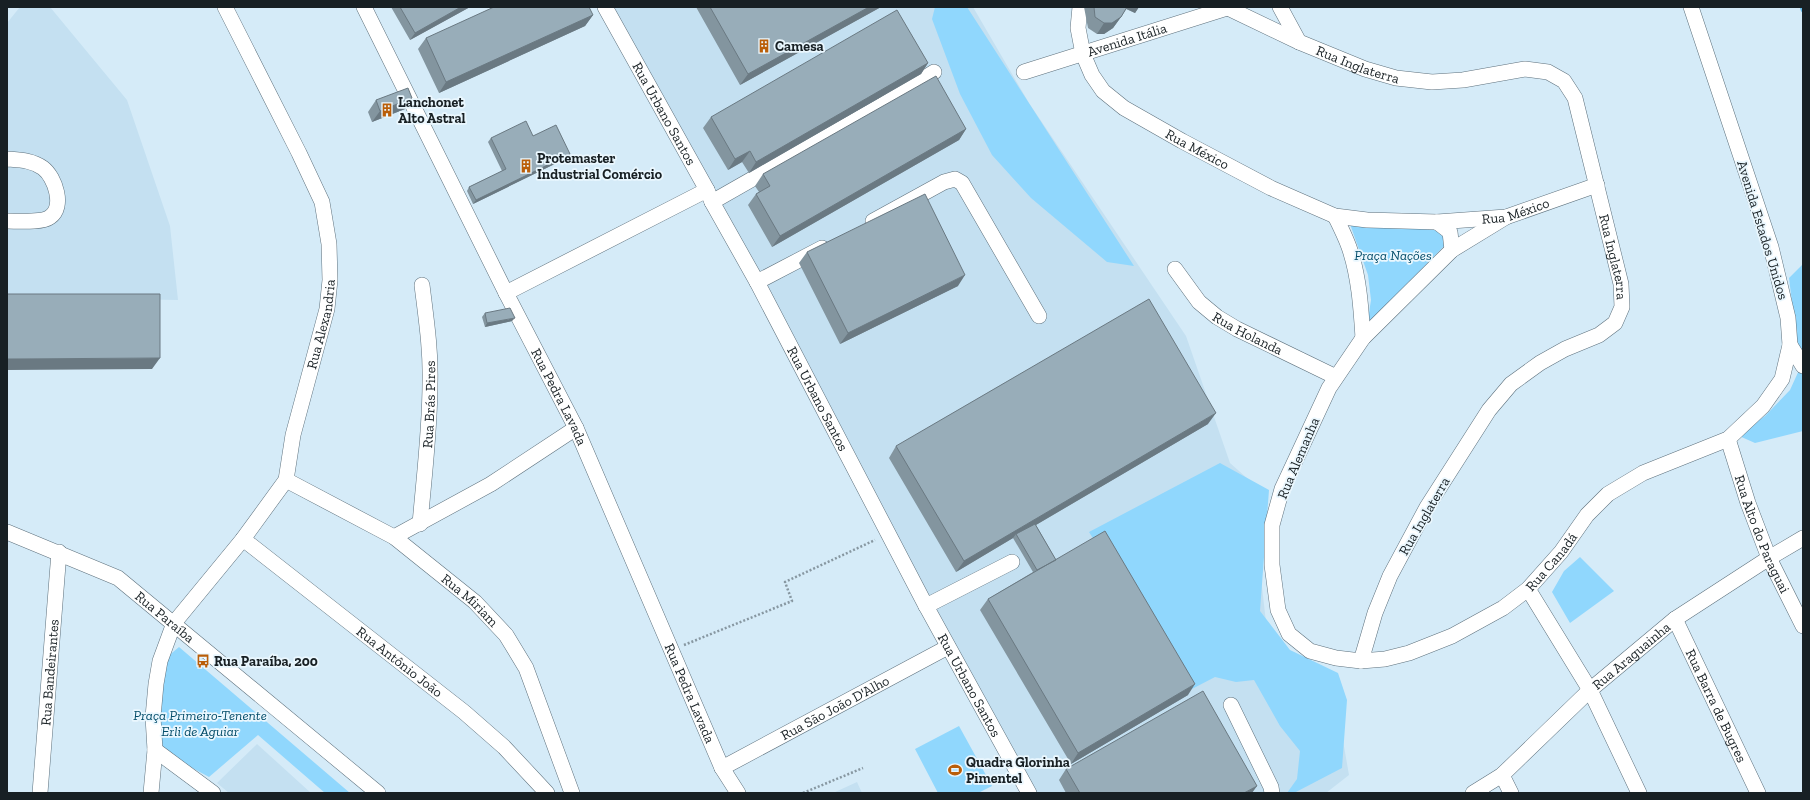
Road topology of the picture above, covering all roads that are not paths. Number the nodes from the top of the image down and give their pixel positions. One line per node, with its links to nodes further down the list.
1 (225, 7): 33 (street, Rua Alexandria)
2 (364, 7): 25 (street, Rua Pedra Lavada)
3 (604, 7): 14 (street, Rua Urbano Santos)
4 (1080, 7): 9 (street, Rua México)
5 (1229, 7): 8 (street, Rua Inglaterra); 9 (street, Avenida Itália)
6 (1280, 7): 8 (street, Rua Inglaterra)
7 (1691, 7): 28 (street, Avenida Estados Unidos)
8 (1299, 42): 13 (street, Rua Inglaterra)
9 (1084, 54): 11 (street, Avenida Itália); 15 (street, Rua México)
10 (934, 72): 14 (street)
11 (1024, 72)
12 (7, 159): 17 (street)
13 (1597, 184): 16 (street, Rua México); 48 (street, Rua Inglaterra)
14 (710, 196): 23 (street, Rua Urbano Santos); 25 (street)
15 (1335, 216): 18 (street, Rua México); 27 (street)
16 (1506, 217): 18 (street, Rua México); 21 (street, Rua Alemanha)
17 (7, 222)
18 (1437, 222): 21 (street)
19 (860, 227): 26 (street)
20 (832, 242): 23 (street)
21 (1452, 250): 27 (street, Rua Alemanha)
22 (1175, 269): 30 (street, Rua Holanda)
23 (757, 282): 43 (street, Rua Urbano Santos)
24 (422, 285): 34 (street, Rua Brás Pires)
25 (506, 293): 31 (street, Rua Pedra Lavada)
26 (1038, 316)
27 (1363, 338): 30 (street, Rua Alemanha)
28 (1790, 345): 29 (street); 32 (street, Avenida Estados Unidos)
29 (1803, 366)
30 (1336, 377): 48 (street, Rua Alemanha)
31 (576, 428): 34 (street); 52 (street, Rua Pedra Lavada)
32 (1728, 439): 40 (street, Rua Alto do Paraguai); 42 (street, Rua Canadá)
33 (286, 480): 36 (street, Rua Miriam); 38 (street, Rua Alexandria)
34 (420, 524): 36 (street)
35 (7, 532): 39 (street, Rua Paraíba)
36 (394, 537): 59 (street, Rua Miriam)
37 (1803, 538): 40 (street, Rua Araguainha)
38 (244, 539): 45 (street, Rua Alexandria); 58 (street, Rua Antônio João)
39 (59, 552): 45 (street, Rua Paraíba); 54 (street, Rua Bandeirantes)
40 (1769, 558): 44 (street, Rua Araguainha); 46 (street, Rua Alto do Paraguai)
41 (1012, 562): 43 (street)
42 (1528, 589): 48 (street, Rua Canadá); 49 (street)
43 (926, 606): 47 (street, Rua Urbano Santos)
44 (1675, 619): 49 (street, Rua Araguainha); 66 (street, Rua Barra de Bugres)
45 (174, 624): 51 (street, Rua Alexandria); 57 (street, Rua Paraíba)
46 (1803, 626)
47 (948, 647): 52 (street, Rua São João D'Alho); 61 (street, Rua Urbano Santos)
48 (1361, 661)
49 (1590, 690): 53 (street, Rua Araguainha); 65 (street)
50 (1231, 705): 62 (street)
51 (155, 750): 55 (street, Rua Alexandria); 56 (street)
52 (722, 768): 60 (street, Rua Pedra Lavada)
53 (1502, 775): 63 (street, Rua Araguainha); 64 (street)
54 (40, 793)
55 (151, 793)
56 (213, 793)
57 (378, 793)
58 (547, 793)
59 (572, 793)
60 (738, 793)
61 (1029, 793)
62 (1272, 793)
63 (1473, 793)
64 (1511, 793)
65 (1639, 793)
66 (1758, 793)

